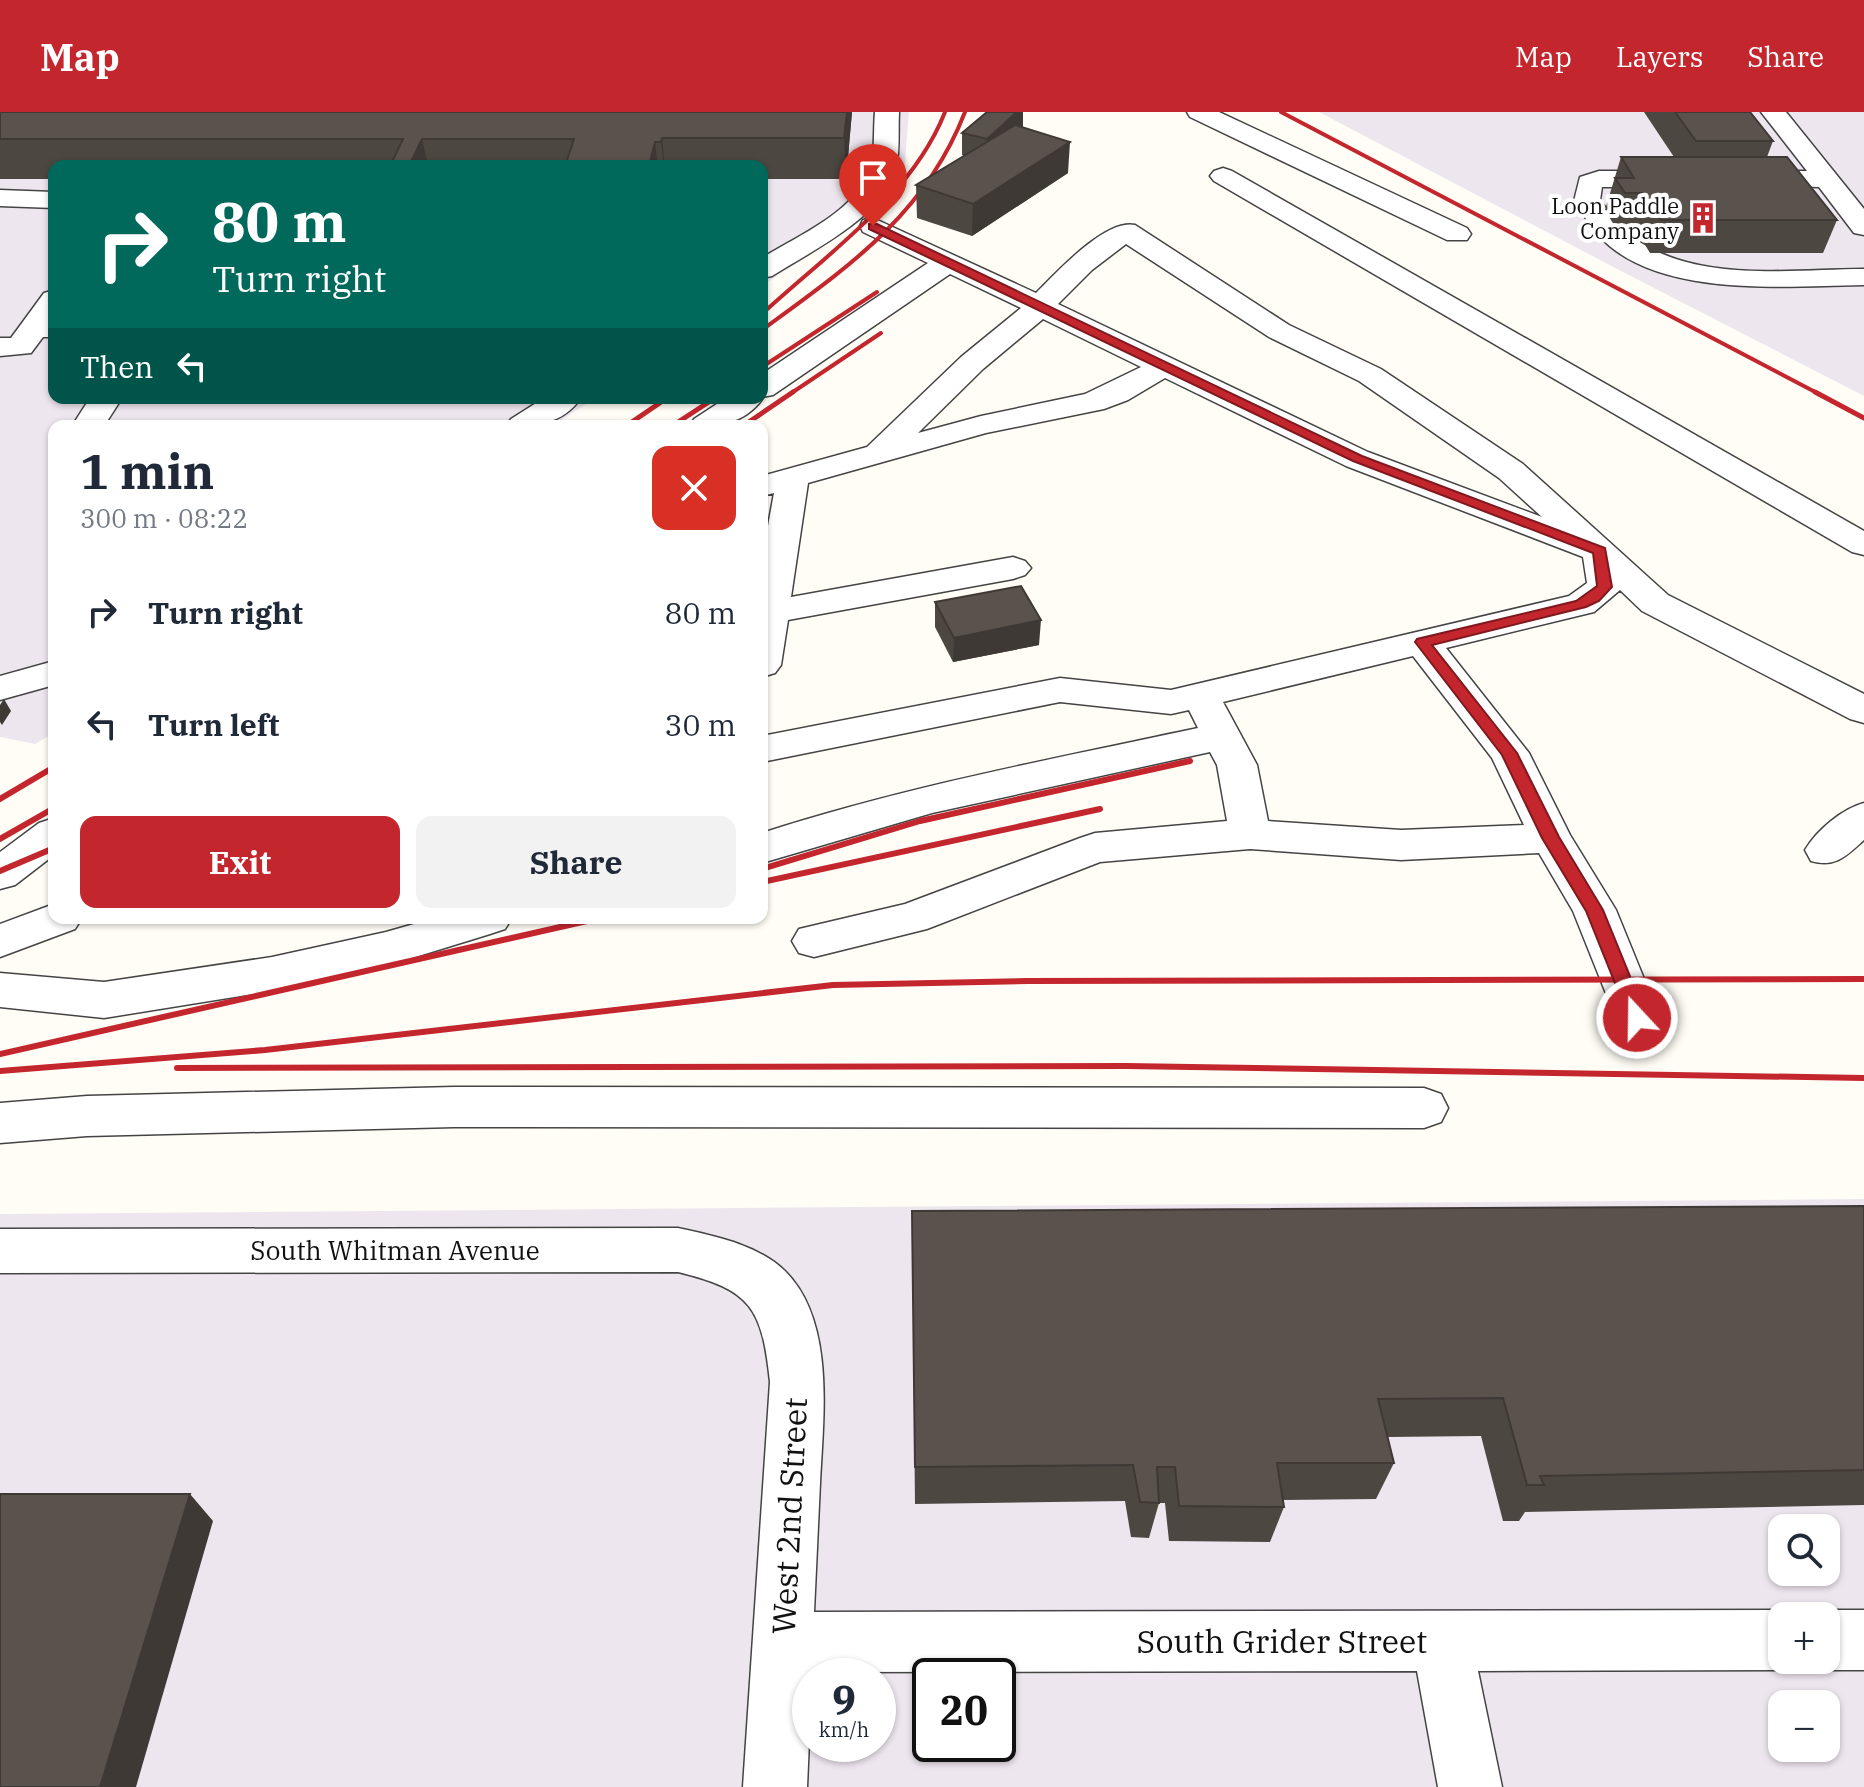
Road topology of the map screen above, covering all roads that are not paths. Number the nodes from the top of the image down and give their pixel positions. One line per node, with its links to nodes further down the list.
1 (887, 112): 12 (street)
2 (1199, 112): 10 (street)
3 (1773, 112): 5 (street)
4 (1223, 176): 25 (street)
5 (1826, 179): 9 (street); 13 (street)
6 (0, 198): 7 (street)
7 (48, 200)
8 (873, 226): 11 (street)
9 (1864, 227)
10 (1457, 234)
11 (948, 262): 14 (street); 18 (street)
12 (768, 266)
13 (1864, 277)
14 (1039, 306): 17 (street); 23 (street); 26 (street)
15 (44, 328): 16 (street)
16 (0, 347)
17 (1165, 366): 23 (street); 26 (street)
18 (768, 384)
19 (556, 404): 21 (street)
20 (738, 404): 22 (street)
21 (531, 420)
22 (714, 420)
23 (876, 456): 24 (street)
24 (777, 482): 28 (street)
25 (1864, 545)
26 (1600, 551): 30 (street); 34 (street)
27 (1013, 568): 28 (street)
28 (771, 612): 29 (street)
29 (768, 630)
30 (1422, 642): 33 (street); 40 (street)
31 (48, 675): 32 (street)
32 (0, 688)
33 (1200, 695): 35 (street); 36 (street)
34 (1864, 710)
35 (1222, 736): 38 (street); 41 (street)
36 (768, 748)
37 (1864, 817): 42 (street)
38 (1250, 834): 40 (street); 47 (street)
39 (48, 838): 43 (street)
40 (1551, 838): 49 (street)
41 (768, 846)
42 (1826, 850)
43 (0, 874)
44 (48, 923): 46 (street)
45 (470, 924): 48 (street)
46 (0, 941)
47 (814, 941)
48 (0, 990)
49 (1637, 1018)
50 (1424, 1108): 51 (street)
51 (0, 1123)
52 (0, 1251): 53 (street, South Whitman Avenue)
53 (777, 1297): 58 (street, West 2nd Street)
54 (1768, 1640): 57 (street, South Grider Street)
55 (1840, 1640): 56 (street)
56 (1864, 1640)
57 (1442, 1641): 58 (street, South Grider Street); 60 (street)
58 (783, 1642): 59 (street, West 2nd Street)
59 (775, 1787)
60 (1470, 1787)

